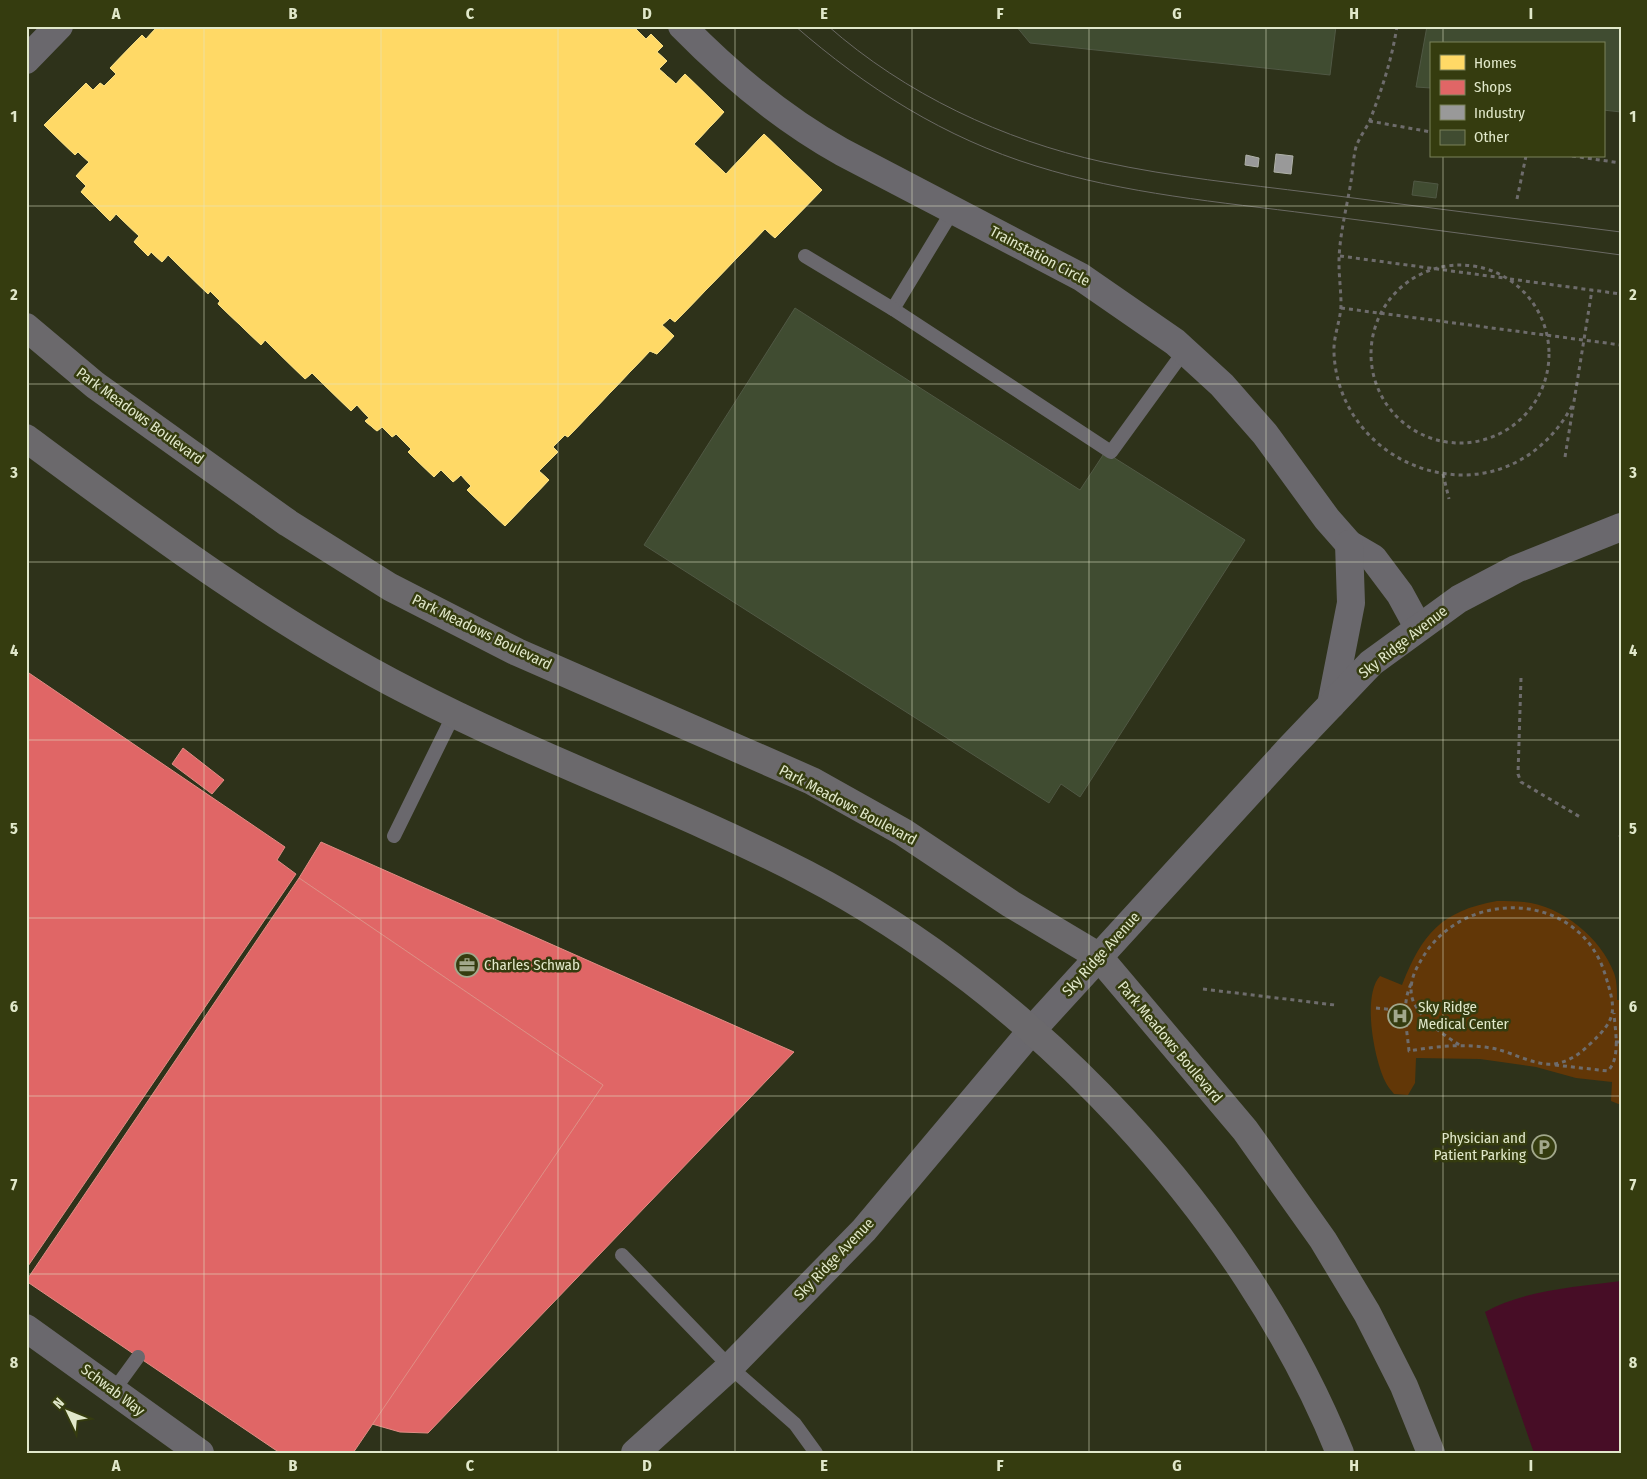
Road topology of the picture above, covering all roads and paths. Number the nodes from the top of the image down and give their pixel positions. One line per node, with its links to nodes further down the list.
1 (59, 26): 4 (street)
2 (682, 26): 11 (street, Trainstation Circle)
3 (1397, 26): 5 (path)
4 (26, 60)
5 (1369, 121): 6 (path); 13 (path)
6 (1430, 132)
7 (1526, 158): 10 (path)
8 (1586, 158): 9 (path)
9 (1621, 163)
10 (1517, 199)
11 (953, 210): 19 (lane); 25 (street, Trainstation Circle)
12 (805, 256): 19 (lane)
13 (1340, 256): 14 (path); 18 (path)
14 (1435, 269): 15 (path); 15 (path); 20 (path)
15 (1507, 278): 16 (path); 22 (path)
16 (1592, 290): 17 (path); 23 (path)
17 (1621, 294)
18 (1341, 308): 20 (path); 29 (path)
19 (893, 309): 25 (lane)
20 (1381, 313): 22 (path); 22 (path)
21 (26, 327): 39 (main road, Park Meadows Boulevard)
22 (1547, 335): 23 (path)
23 (1584, 340): 24 (path); 26 (path)
24 (1621, 345)
25 (1185, 350): 32 (street, Trainstation Circle)
26 (1573, 404): 28 (path); 29 (path)
27 (26, 438): 36 (main road)
28 (1565, 457)
29 (1443, 474): 30 (path)
30 (1449, 498)
31 (1621, 527): 33 (street, Sky Ridge Avenue)
32 (1349, 544): 33 (street, Trainstation Circle); 35 (street)
33 (1418, 627): 35 (street, Sky Ridge Avenue)
34 (1521, 678): 37 (path)
35 (1332, 705): 39 (street, Sky Ridge Avenue)
36 (454, 714): 38 (lane); 46 (main road)
37 (1580, 816)
38 (394, 836)
39 (1098, 956): 46 (street, Sky Ridge Avenue); 60 (main road, Park Meadows Boulevard)
40 (1411, 984): 43 (path); 45 (path); 49 (path)
41 (1203, 989): 42 (path)
42 (1335, 1005)
43 (1613, 1006): 47 (path); 50 (path)
44 (1376, 1008): 45 (path)
45 (1405, 1011): 49 (path)
46 (1032, 1030): 54 (street, Sky Ridge Avenue); 59 (main road)
47 (1615, 1042): 48 (path); 50 (path)
48 (1621, 1042)
49 (1461, 1046): 50 (path)
50 (1552, 1064)
51 (622, 1256): 54 (lane)
52 (26, 1328): 55 (street, Schwab Way)
53 (138, 1357): 55 (lane)
54 (730, 1367): 57 (street, Sky Ridge Avenue); 58 (lane)
55 (114, 1390): 56 (street, Schwab Way)
56 (200, 1453)
57 (635, 1453)
58 (816, 1453)
59 (1340, 1453)
60 (1431, 1453)

